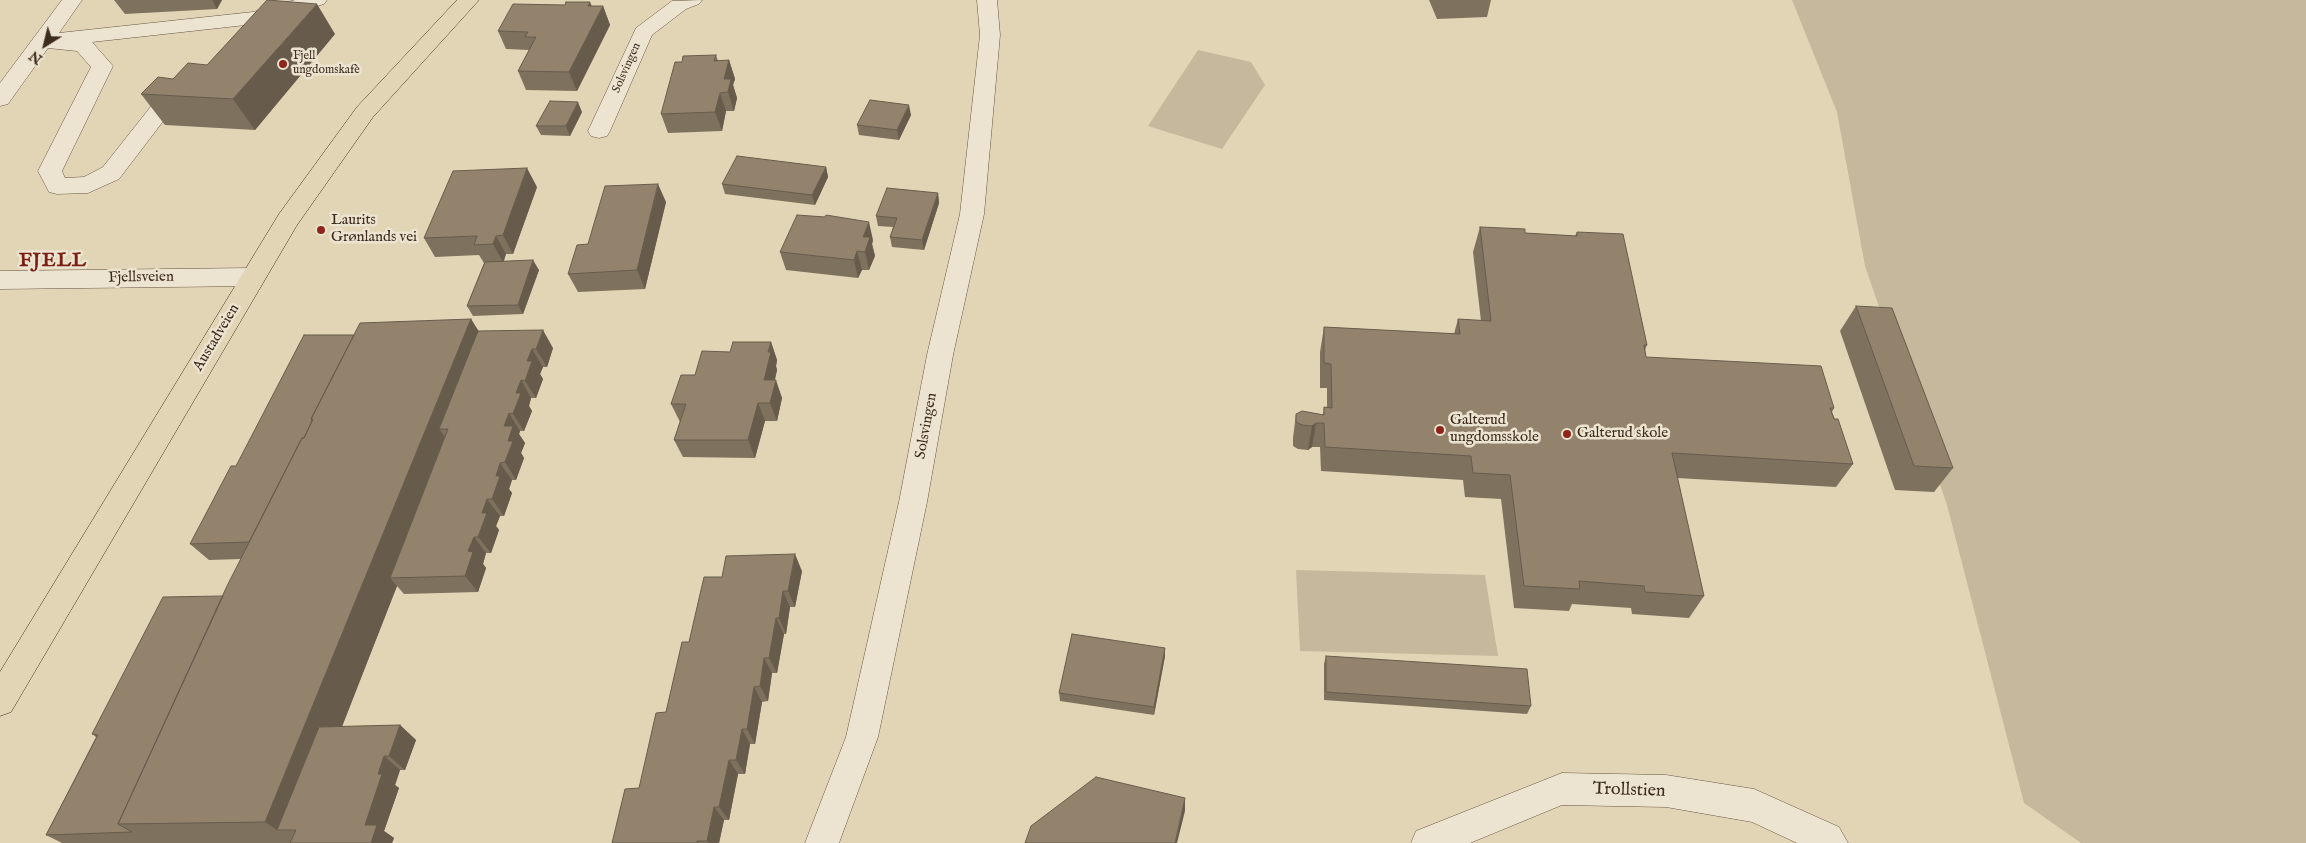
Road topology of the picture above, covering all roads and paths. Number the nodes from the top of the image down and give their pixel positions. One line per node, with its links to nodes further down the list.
1 (72, 0): 6 (street)
2 (317, 0): 6 (street)
3 (469, 0): 10 (main road, Austadveien)
4 (692, 0): 9 (street, Solsvingen)
5 (987, 0): 13 (street, Solsvingen)
6 (42, 41): 7 (street); 8 (street)
7 (183, 81)
8 (0, 99)
9 (599, 131)
10 (253, 278): 11 (street, Fjellsveien); 12 (main road, Austadveien)
11 (0, 280)
12 (0, 702)
13 (822, 843)
14 (1428, 843): 15 (street, Trollstien)
15 (1831, 843)

